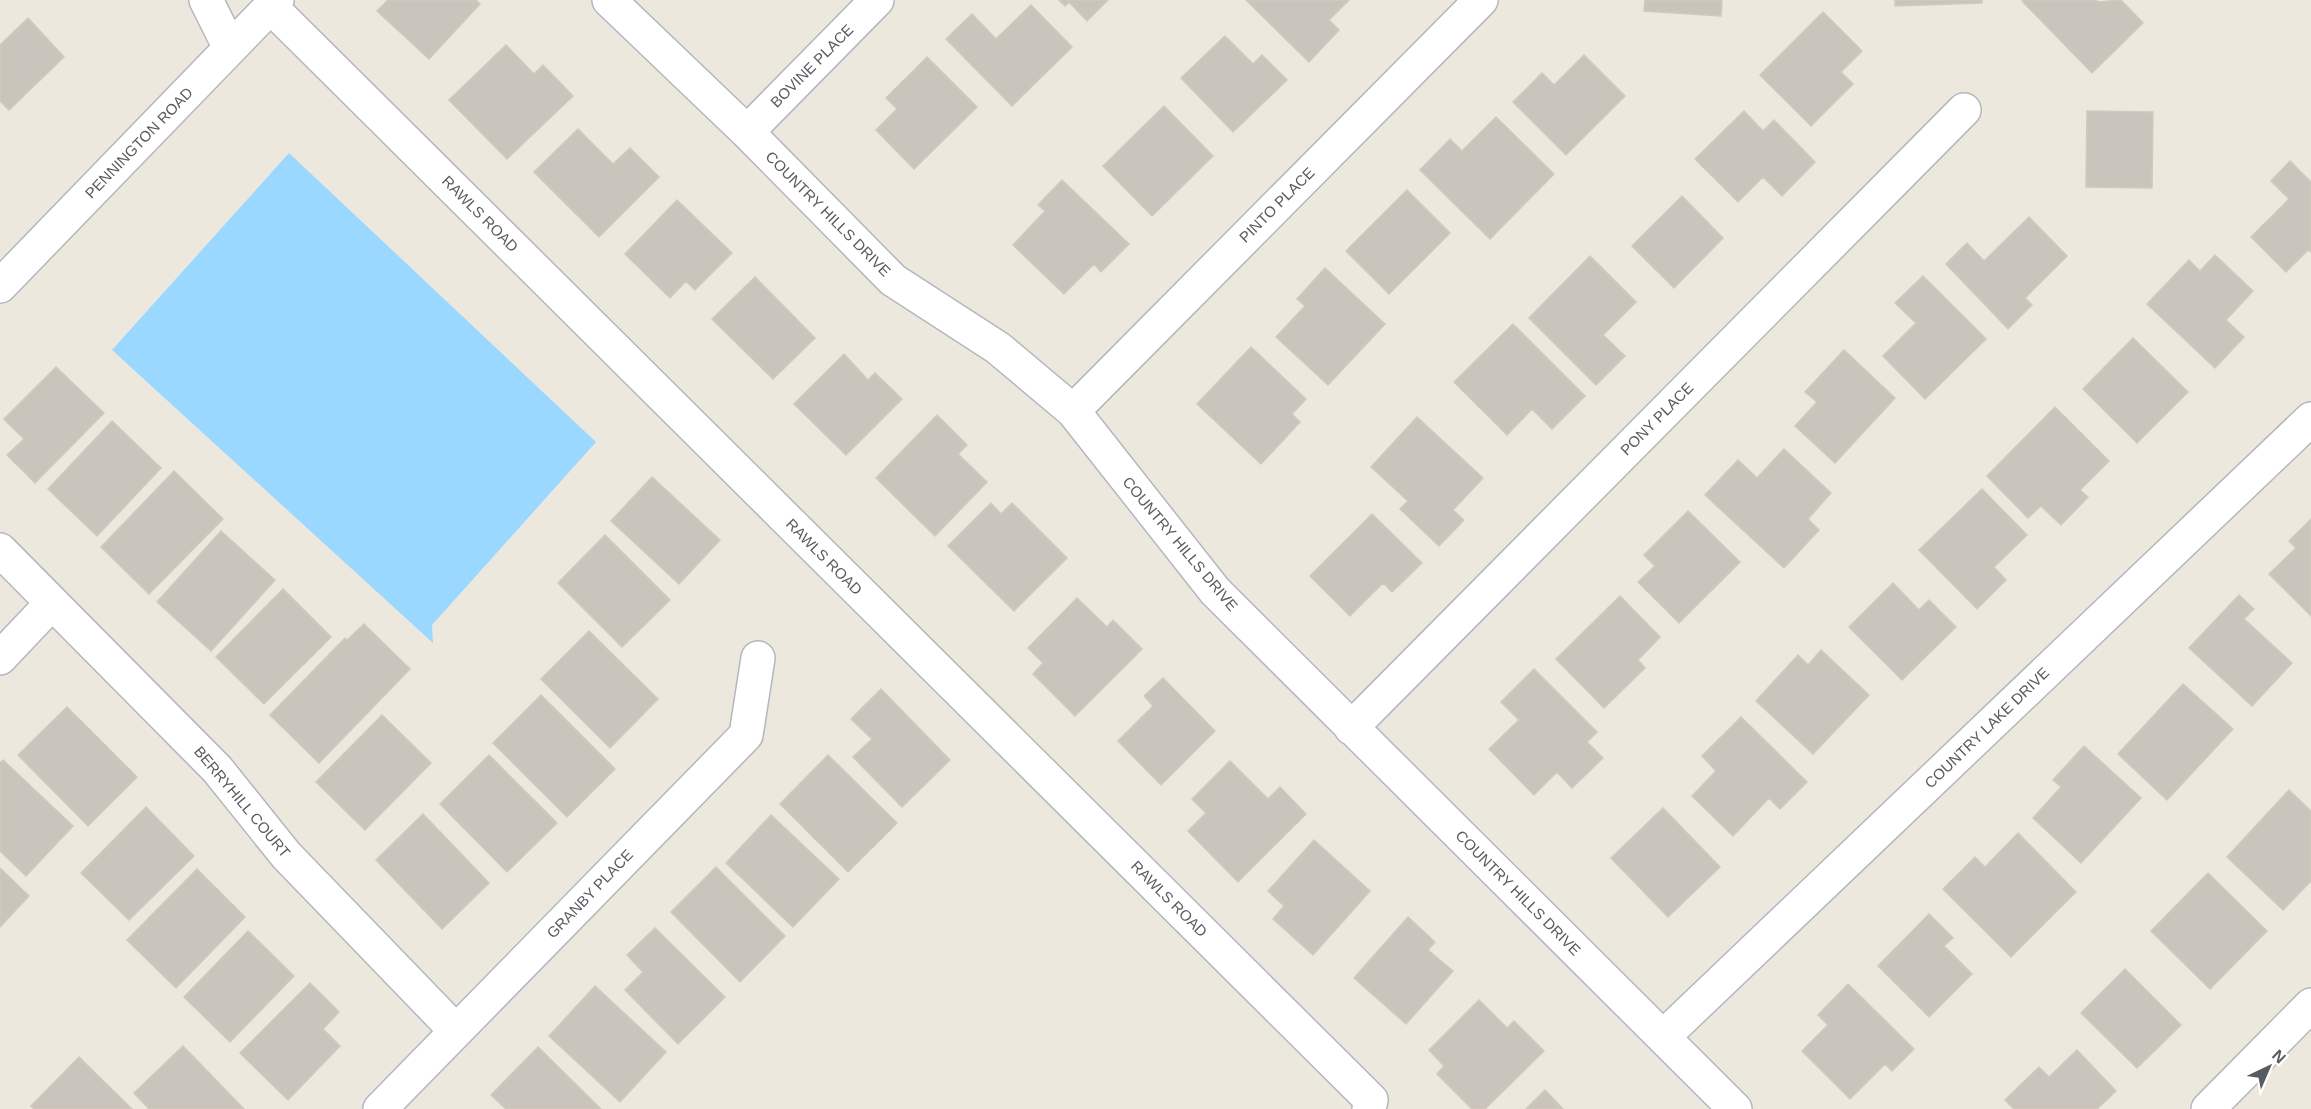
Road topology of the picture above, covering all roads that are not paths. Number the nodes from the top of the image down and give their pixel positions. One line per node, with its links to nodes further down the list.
1 (206, 0): 6 (street)
2 (609, 0): 8 (street, COUNTRY HILLS DRIVE)
3 (877, 0): 8 (street, BOVINE PLACE)
4 (1480, 0): 10 (street, PINTO PLACE)
5 (274, 3): 6 (street, PENNINGTON ROAD); 21 (street, RAWLS ROAD)
6 (230, 48): 9 (street, PENNINGTON ROAD)
7 (1964, 110): 16 (street, PONY PLACE)
8 (747, 132): 10 (street, COUNTRY HILLS DRIVE)
9 (0, 286)
10 (1073, 411): 16 (street, COUNTRY HILLS DRIVE)
11 (2311, 419): 19 (street, COUNTRY LAKE DRIVE)
12 (0, 550): 13 (street, BERRYHILL COURT)
13 (52, 603): 14 (street); 18 (street, BERRYHILL COURT)
14 (0, 658)
15 (758, 658): 18 (street, GRANBY PLACE)
16 (1351, 728): 19 (street, COUNTRY HILLS DRIVE)
17 (2311, 1005): 23 (street)
18 (456, 1031): 20 (street, GRANBY PLACE)
19 (1663, 1037): 22 (street, COUNTRY HILLS DRIVE)
20 (380, 1109)
21 (1369, 1109)
22 (1735, 1109)
23 (2208, 1109)

